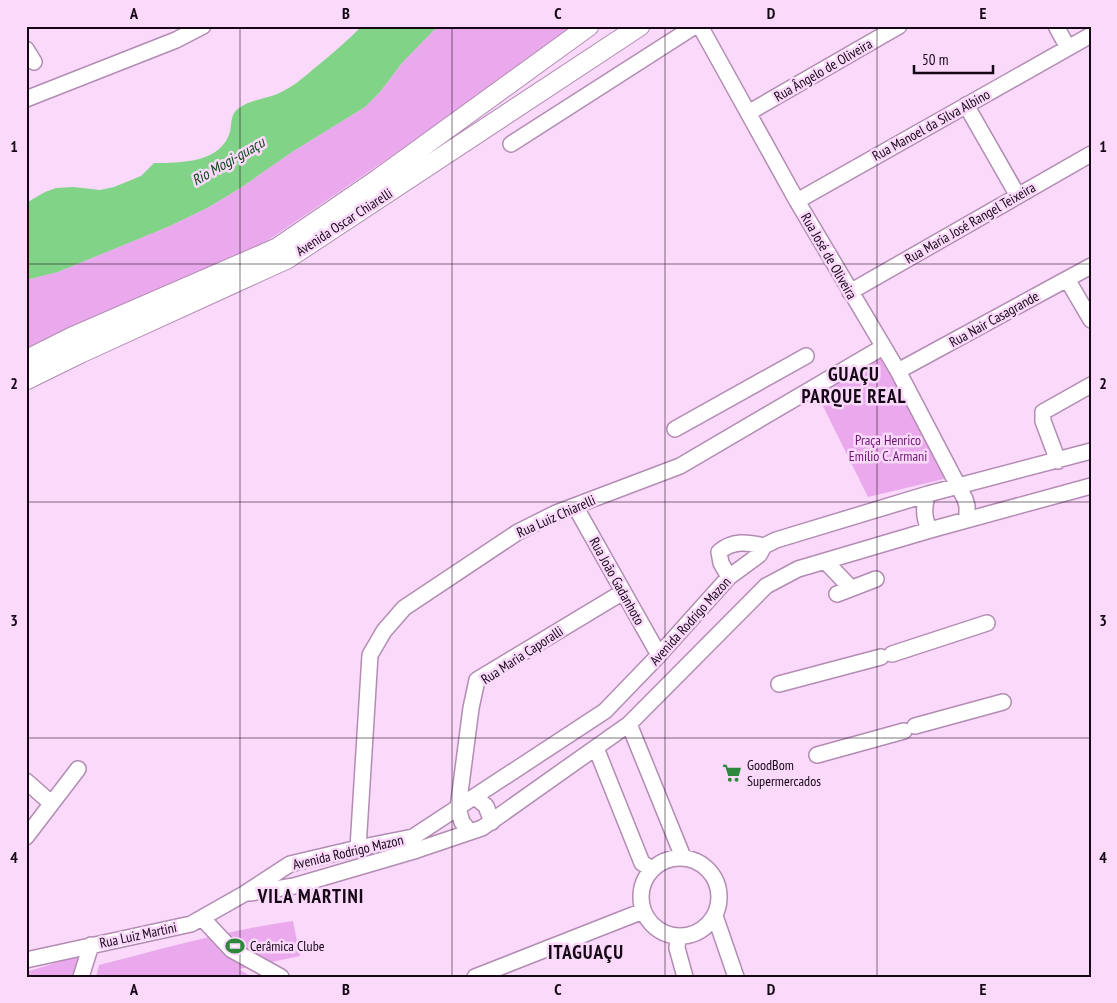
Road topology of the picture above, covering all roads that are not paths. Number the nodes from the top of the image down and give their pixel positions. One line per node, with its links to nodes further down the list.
1 (202, 26): 11 (street)
2 (640, 26): 10 (main road, Avenida Oscar Chiarelli)
3 (695, 26): 14 (street)
4 (700, 26): 13 (street, Rua José de Oliveira)
5 (899, 26): 13 (street, Rua Ângelo de Oliveira)
6 (1056, 26): 9 (street)
7 (583, 30): 10 (main road); 24 (main road, Avenida Oscar Chiarelli)
8 (1091, 35): 9 (street, Rua Manoel da Silva Albino)
9 (1068, 48): 12 (street, Rua Manoel da Silva Albino)
10 (590, 60): 26 (main road, Avenida Oscar Chiarelli)
11 (32, 97)
12 (966, 105): 16 (street); 17 (street, Rua Manoel da Silva Albino)
13 (748, 113): 17 (street, Rua José de Oliveira)
14 (511, 144)
15 (1091, 154): 16 (street, Rua Maria José Rangel Teixeira)
16 (1018, 196): 20 (street, Rua Maria José Rangel Teixeira)
17 (797, 201): 20 (street, Rua José de Oliveira)
18 (1091, 266): 19 (street, Rua Nair Casagrande)
19 (1067, 279): 21 (street); 25 (street, Rua Nair Casagrande)
20 (850, 292): 22 (street, Rua José de Oliveira)
21 (1091, 320)
22 (883, 347): 25 (street, Rua José de Oliveira); 34 (street, Rua Luiz Chiarelli)
23 (806, 356): 28 (street)
24 (26, 360)
25 (898, 371): 31 (street, Rua José de Oliveira)
26 (26, 380)
27 (1091, 385): 30 (street)
28 (675, 429)
29 (1091, 451): 30 (street, Avenida Rodrigo Mazon)
30 (1058, 461): 31 (street, Avenida Rodrigo Mazon)
31 (957, 486): 33 (street, Avenida Rodrigo Mazon); 35 (street)
32 (1091, 486): 35 (street, Avenida Rodrigo Mazon)
33 (928, 494): 36 (street); 37 (street, Avenida Rodrigo Mazon)
34 (575, 506): 41 (street, Rua João Gadanhoto); 57 (street, Rua Luiz Chiarelli)
35 (967, 520): 36 (street, Avenida Rodrigo Mazon)
36 (930, 530): 38 (street, Avenida Rodrigo Mazon)
37 (764, 546): 39 (street, Avenida Rodrigo Mazon); 39 (street)
38 (829, 560): 40 (street); 46 (street, Avenida Rodrigo Mazon)
39 (729, 576): 43 (street, Avenida Rodrigo Mazon)
40 (876, 579)
41 (623, 592): 43 (street, Rua João Gadanhoto); 53 (street, Rua Maria Caporalli)
42 (987, 623): 44 (street)
43 (659, 655): 51 (street, Avenida Rodrigo Mazon)
44 (779, 684)
45 (1003, 702): 48 (street)
46 (629, 724): 47 (street, Avenida Rodrigo Mazon); 58 (street)
47 (596, 748): 54 (street, Avenida Rodrigo Mazon); 59 (street)
48 (817, 755)
49 (78, 768): 52 (street)
50 (26, 782): 52 (street)
51 (475, 797): 53 (street, Avenida Rodrigo Mazon); 54 (street)
52 (51, 803): 56 (street)
53 (458, 808): 55 (street); 57 (street, Avenida Rodrigo Mazon)
54 (492, 822): 55 (street, Avenida Rodrigo Mazon)
55 (470, 832): 60 (street, Avenida Rodrigo Mazon)
56 (26, 837)
57 (358, 848): 60 (street, Avenida Rodrigo Mazon)
58 (683, 858): 59 (street); 62 (street)
59 (652, 869): 61 (street)
60 (244, 894): 63 (street, Rua Luiz Martini)
61 (643, 911): 64 (street); 69 (street)
62 (715, 916): 64 (street); 71 (street)
63 (202, 918): 65 (street, Rua Luiz Martini); 68 (street)
64 (678, 937): 70 (street)
65 (91, 945): 66 (street, Rua Luiz Martini); 67 (street)
66 (26, 960)
67 (81, 977)
68 (281, 977)
69 (475, 977)
70 (685, 977)
71 (736, 977)

